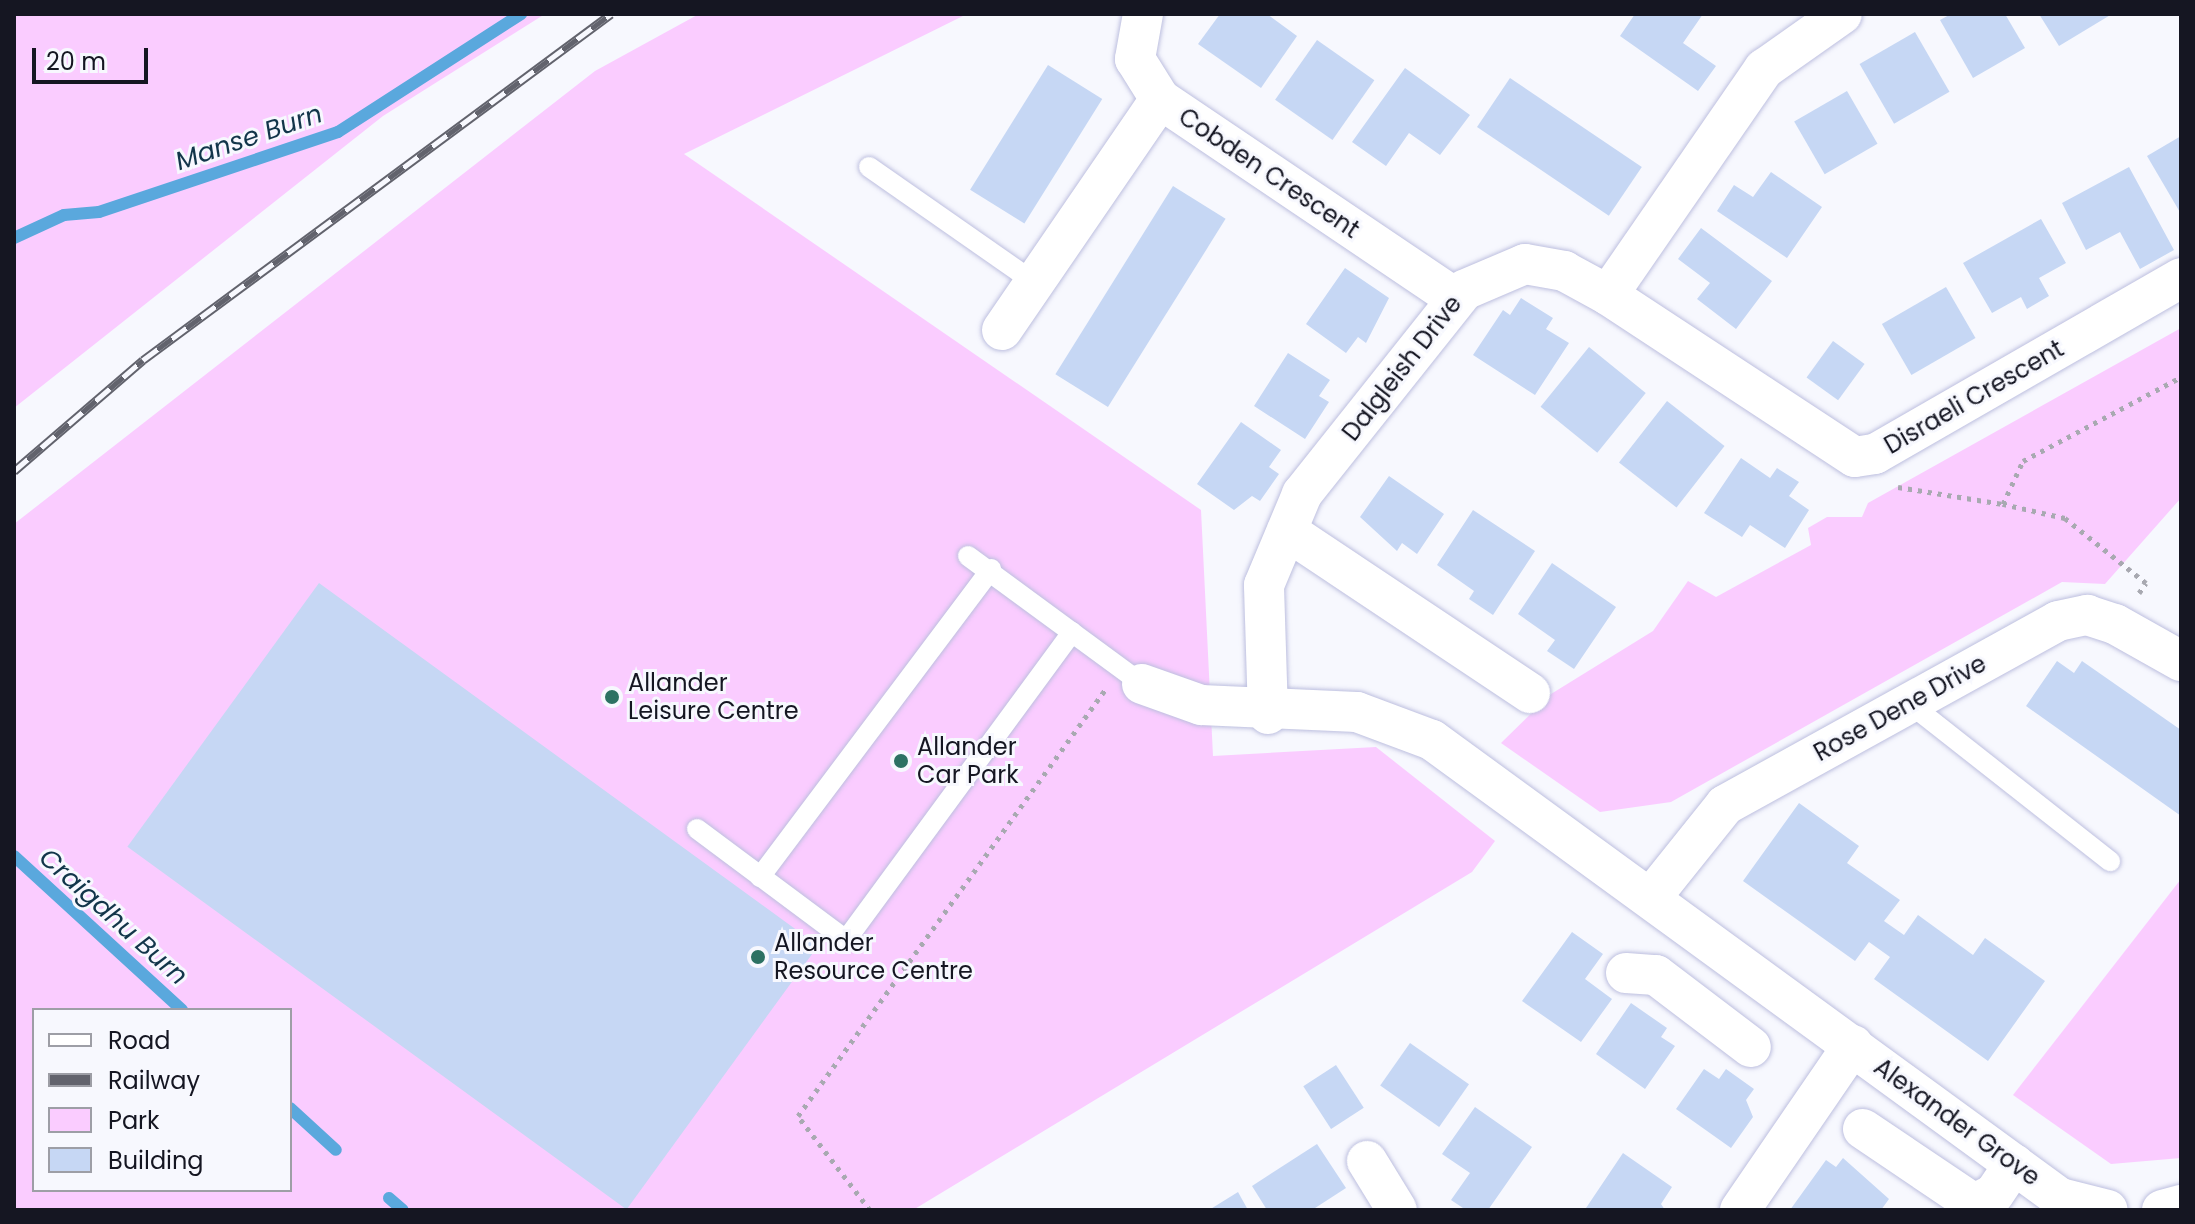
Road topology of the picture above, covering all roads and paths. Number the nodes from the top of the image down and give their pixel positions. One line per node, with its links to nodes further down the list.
1 (1143, 14): 3 (street, Cobden Crescent)
2 (1842, 14): 7 (street)
3 (1160, 99): 6 (street); 8 (street, Cobden Crescent)
4 (869, 167): 6 (lane)
5 (2181, 278): 7 (street, Disraeli Crescent)
6 (1034, 282): 9 (street)
7 (1608, 295): 8 (street, Dalgleish Drive)
8 (1456, 299): 13 (street, Dalgleish Drive)
9 (1002, 330)
10 (2181, 377): 12 (path)
11 (1953, 498): 12 (path)
12 (2003, 504): 15 (path)
13 (1287, 531): 20 (street); 22 (street, Dalgleish Drive)
14 (968, 556): 16 (lane)
15 (2120, 563)
16 (991, 569): 17 (lane); 25 (lane)
17 (1072, 632): 19 (lane); 25 (lane)
18 (2181, 661): 21 (street, Rose Dene Drive)
19 (1132, 676): 22 (street, Alexander Grove); 34 (path)
20 (1530, 693)
21 (1909, 703): 24 (lane); 26 (street, Rose Dene Drive)
22 (1268, 714): 26 (street, Alexander Grove)
23 (697, 829): 25 (lane)
24 (2110, 861)
25 (760, 877)
26 (1653, 895): 27 (street, Alexander Grove)
27 (1692, 923): 28 (street, Alexander Grove); 29 (street)
28 (1853, 1045): 32 (street, Alexander Grove); 36 (street, Alexander Grove)
29 (1751, 1047)
30 (1863, 1129): 32 (street)
31 (1367, 1161): 35 (street)
32 (2014, 1164): 37 (street, Alexander Grove)
33 (2181, 1205): 38 (street)
34 (870, 1210)
35 (1397, 1210)
36 (1740, 1210)
37 (2108, 1210)
38 (2162, 1210)

